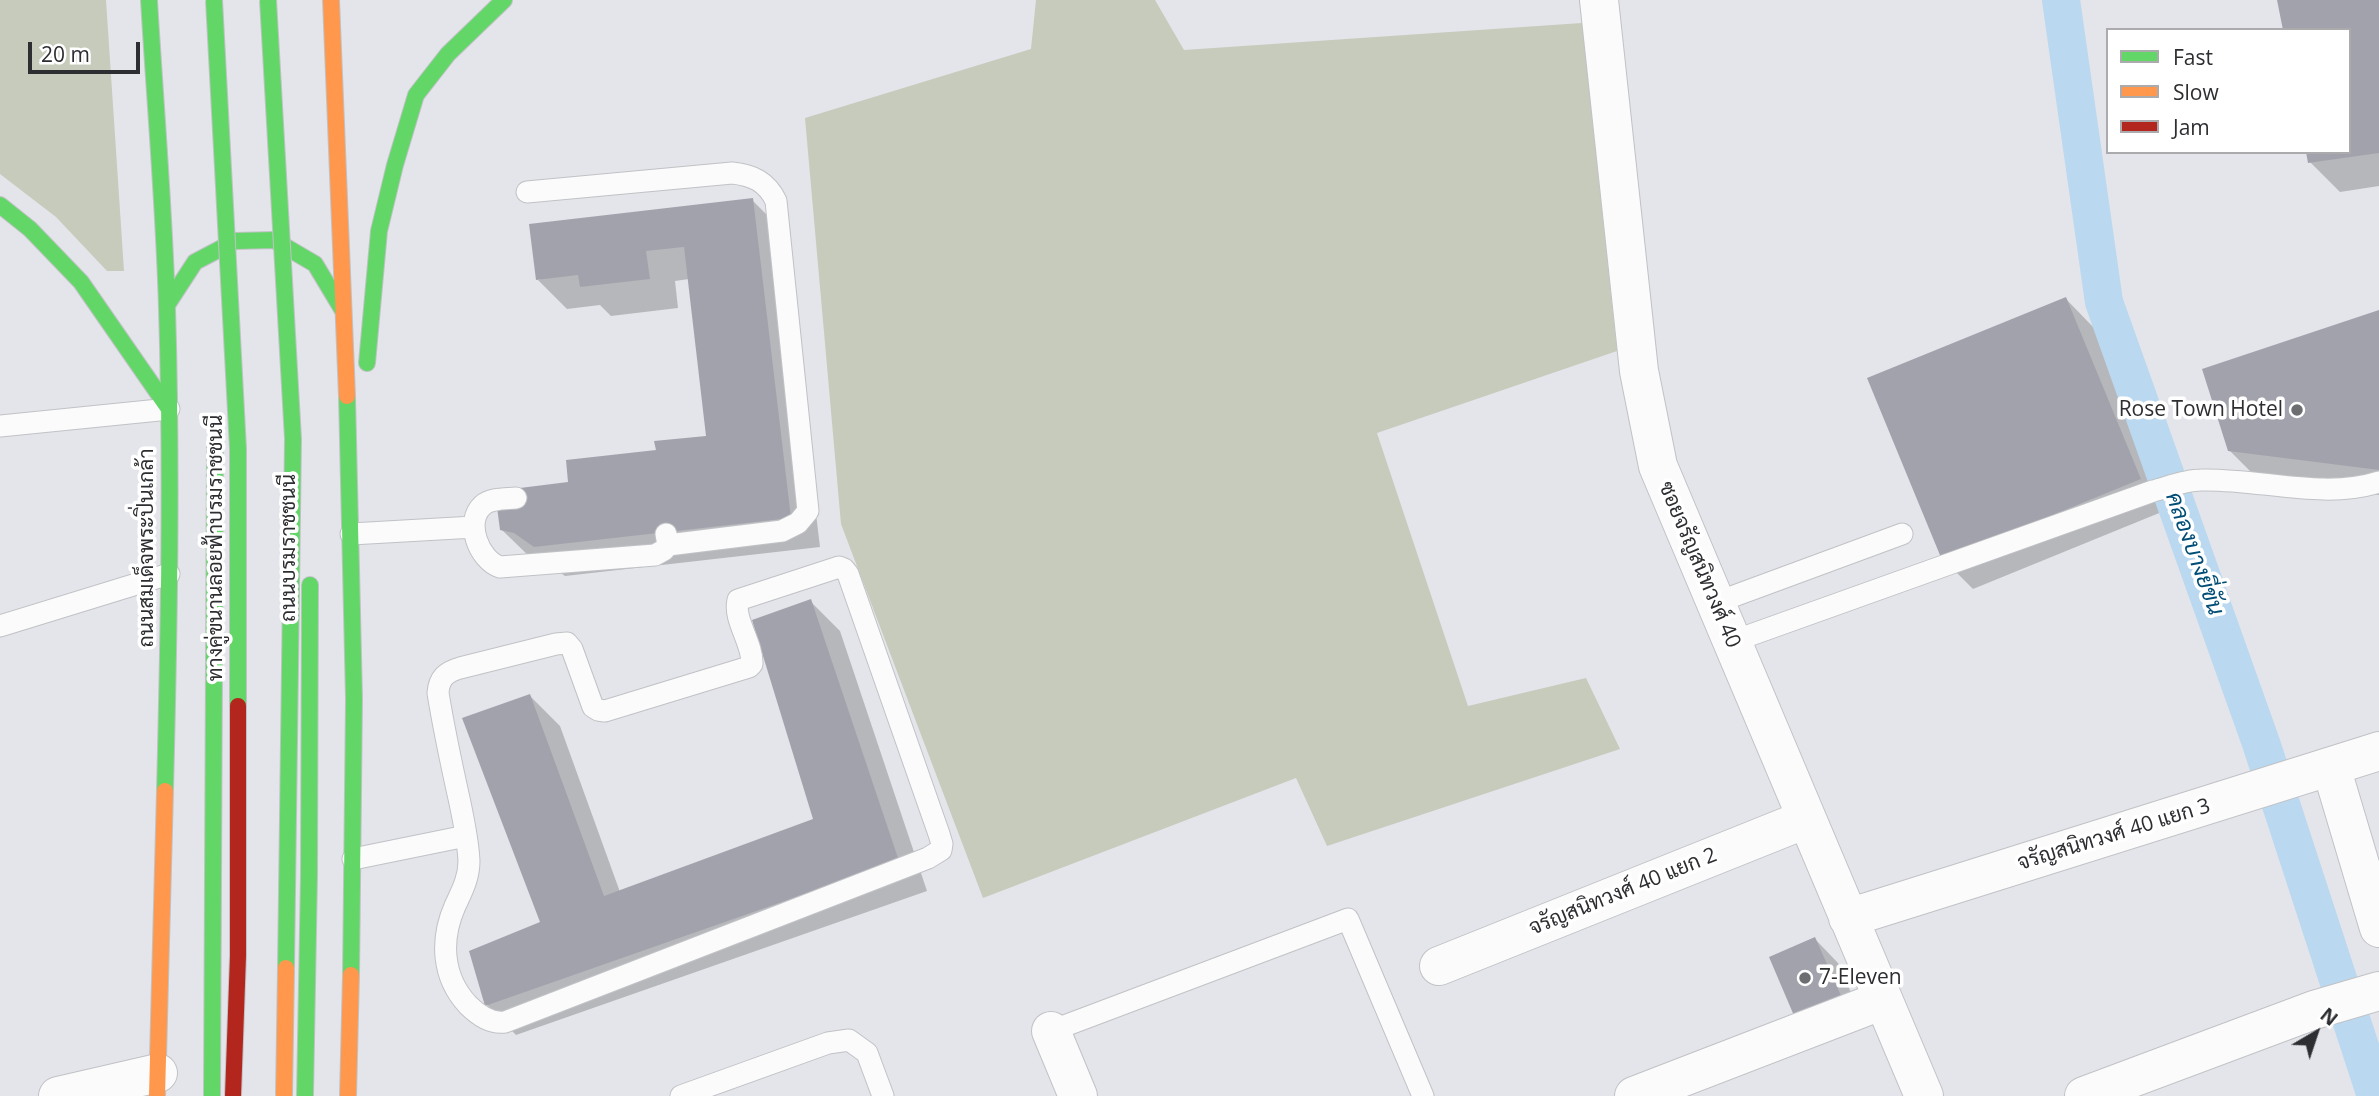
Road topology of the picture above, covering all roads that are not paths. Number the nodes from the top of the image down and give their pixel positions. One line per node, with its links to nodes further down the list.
1 (149, 0): 13 (main road, ถนนสมเด็จพระปิ่นเกล้า)
2 (214, 0): 44 (main road, ทางคู่ขนานลอยฟ้าบรมราชชนนี, bridge)
3 (268, 0): 45 (main road, bridge)
4 (331, 0): 14 (main road)
5 (504, 0): 15 (main road)
6 (1599, 0): 27 (street, ซอยจรัญสนิทวงศ์ 40)
7 (527, 192): 22 (lane)
8 (0, 205): 16 (main road)
9 (299, 233): 11 (main road)
10 (204, 237): 12 (main road)
11 (301, 275)
12 (206, 278)
13 (167, 306): 14 (main road); 16 (main road, ถนนสมเด็จพระปิ่นเกล้า)
14 (345, 314): 23 (main road)
15 (365, 383)
16 (169, 409): 18 (lane); 25 (main road, ถนนสมเด็จพระปิ่นเกล้า)
17 (363, 410): 23 (main road)
18 (0, 426)
19 (215, 438): 43 (main road)
20 (2379, 482): 29 (lane)
21 (516, 499): 22 (lane)
22 (474, 527): 23 (lane)
23 (351, 534): 34 (main road)
24 (1902, 534): 27 (lane)
25 (169, 574): 28 (lane); 41 (main road, ถนนสมเด็จพระปิ่นเกล้า)
26 (310, 575): 46 (main road, ถนนบรมราชชนนี)
27 (1715, 603): 29 (street, ซอยจรัญสนิทวงศ์ 40)
28 (0, 626)
29 (1731, 642): 32 (street, ซอยจรัญสนิทวงศ์ 40)
30 (2379, 751): 31 (street, จรัญสนิทวงศ์ 40 แยก 3)
31 (2331, 767): 35 (street, จรัญสนิทวงศ์ 40 แยก 3); 36 (street)
32 (1806, 819): 35 (street, ซอยจรัญสนิทวงศ์ 40); 37 (street, จรัญสนิทวงศ์ 40 แยก 2)
33 (466, 836): 33 (lane); 34 (lane)
34 (353, 859): 47 (main road)
35 (1848, 918): 39 (street, ซอยจรัญสนิทวงศ์ 40)
36 (2379, 928)
37 (1439, 965)
38 (2370, 994): 54 (street)
39 (1882, 1000): 52 (street); 53 (street, ซอยจรัญสนิทวงศ์ 40)
40 (1051, 1031): 50 (street); 51 (lane)
41 (158, 1084): 42 (street)
42 (58, 1096)
43 (212, 1096)
44 (233, 1096)
45 (284, 1096)
46 (305, 1096)
47 (348, 1096)
48 (681, 1096): 49 (lane)
49 (883, 1096)
50 (1078, 1096)
51 (1423, 1096)
52 (1634, 1096)
53 (1924, 1096)
54 (2084, 1096)

